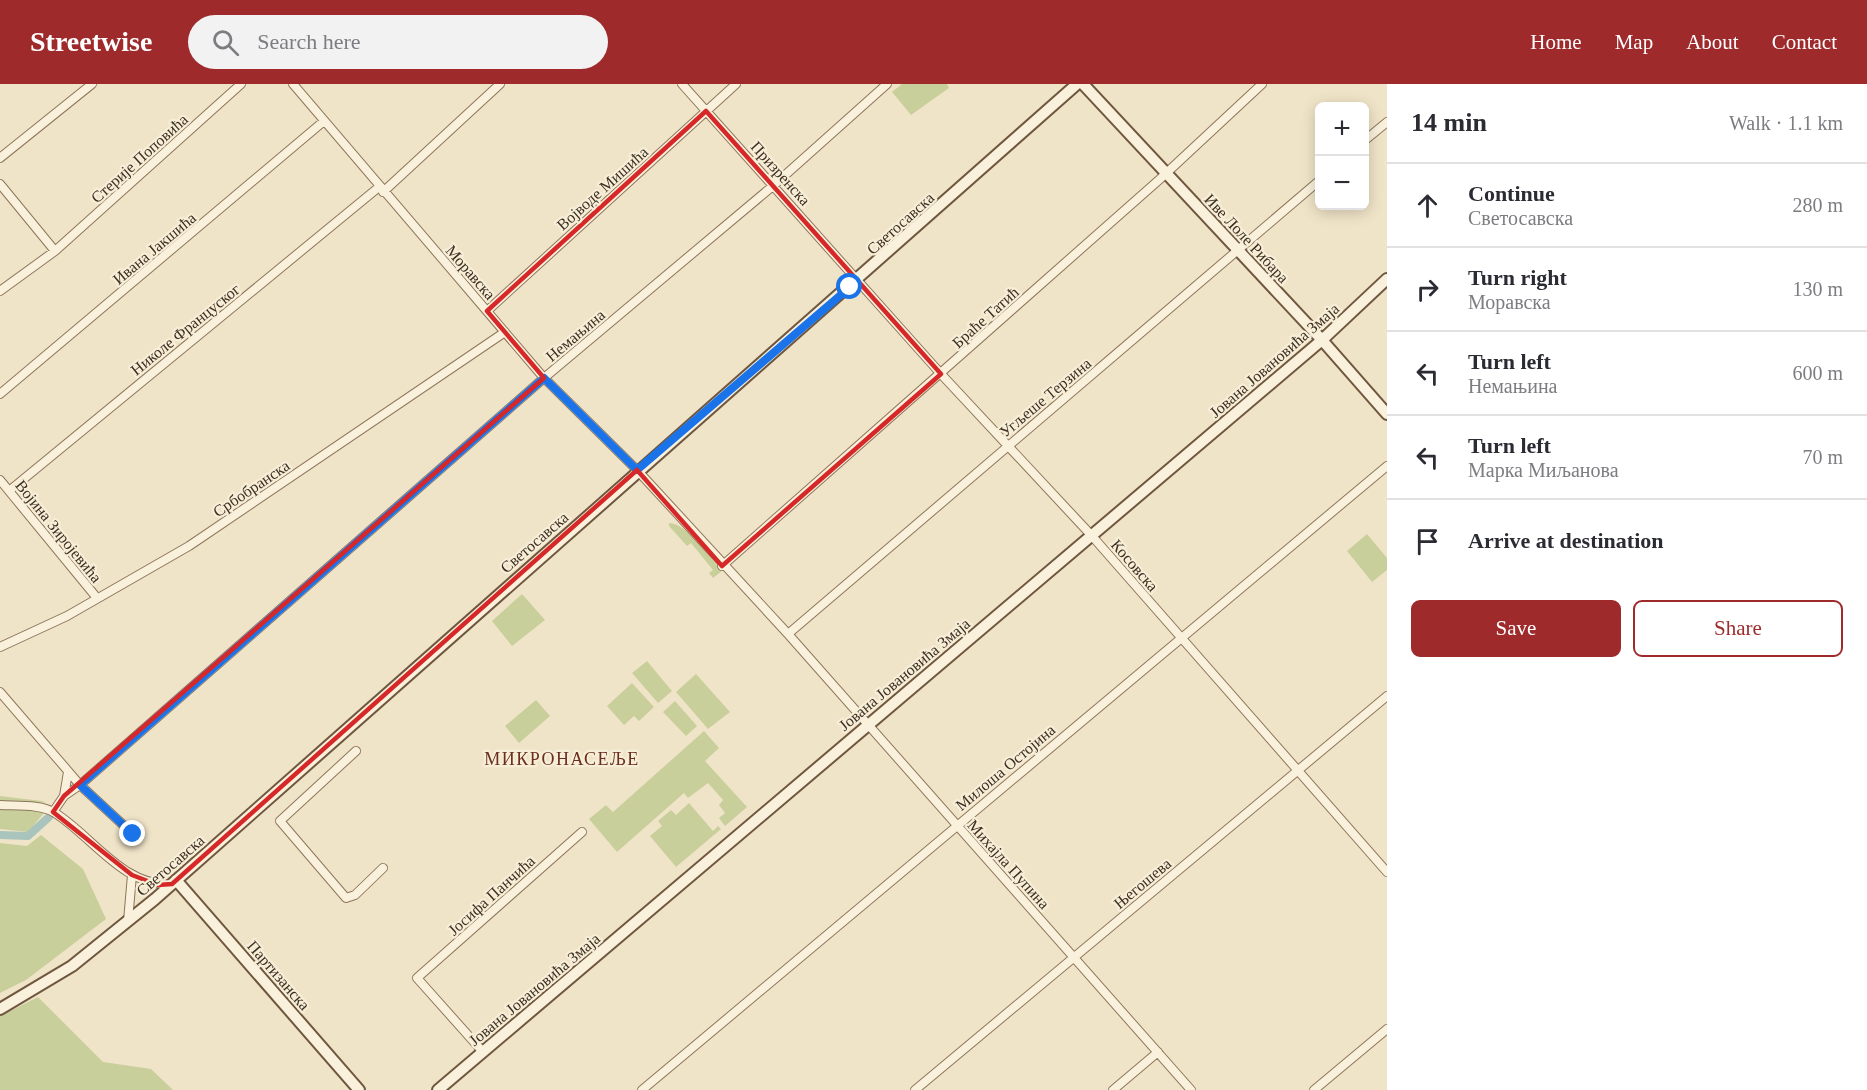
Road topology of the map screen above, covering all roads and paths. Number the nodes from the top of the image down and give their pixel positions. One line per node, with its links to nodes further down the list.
1 (92, 84): 15 (street)
2 (241, 84): 22 (street, Стерије Поповића)
3 (293, 84): 12 (street, Моравска)
4 (500, 84): 20 (street, Николе Француског)
5 (682, 84): 11 (street, Призренска)
6 (736, 84): 11 (street, Војводе Мишића)
7 (887, 84): 19 (street, Немањина)
8 (1077, 84): 24 (main road, Светосавска)
9 (1083, 84): 16 (main road, Иве Лоле Рибара)
10 (1262, 84): 16 (street, Браће Татић)
11 (706, 111): 19 (street, Призренска); 26 (street, Војводе Мишића)
12 (324, 121): 20 (street, Моравска); 31 (street, Ивана Јакшића)
13 (1387, 122): 14 (street)
14 (1369, 138)
15 (0, 158)
16 (1167, 173): 21 (main road, Иве Лоле Рибара); 29 (street, Браће Татић)
17 (0, 184): 22 (street)
18 (1315, 184): 21 (street, Угљеше Терзина)
19 (774, 185): 24 (street, Призренска); 30 (street, Немањина)
20 (381, 189): 26 (street, Моравска); 37 (street, Николе Француског)
21 (1238, 250): 28 (main road, Иве Лоле Рибара); 33 (street, Угљеше Терзина)
22 (55, 252): 25 (street, Стерије Поповића)
23 (1387, 279): 28 (main road, Јована Јовановића Змаја)
24 (858, 280): 29 (street, Косовска); 35 (main road, Светосавска)
25 (0, 291)
26 (487, 311): 27 (street, Моравска)
27 (505, 332): 30 (street, Моравска); 40 (street, Србобранска)
28 (1322, 340): 32 (main road, Иве Лоле Рибара); 38 (main road, Јована Јовановића Змаја)
29 (941, 374): 33 (street, Косовска); 39 (street, Браће Татић)
30 (544, 378): 35 (street, Моравска); 50 (street, Немањина)
31 (0, 394)
32 (1387, 414)
33 (1009, 445): 38 (street, Косовска); 41 (street, Угљеше Терзина)
34 (1387, 466): 42 (street, Милоша Остојина)
35 (637, 470): 39 (street, Михајла Пупина); 60 (main road, Светосавска)
36 (0, 480): 37 (street, Војина Зиројевића)
37 (9, 491): 40 (street, Војина Зиројевића)
38 (1092, 536): 42 (street, Косовска); 46 (main road, Јована Јовановића Змаја)
39 (722, 566): 41 (street, Михајла Пупина)
40 (97, 598): 43 (street, Србобранска)
41 (788, 634): 46 (street, Михајла Пупина)
42 (1181, 639): 48 (street, Косовска); 54 (street, Милоша Остојина)
43 (0, 647)
44 (0, 692): 49 (street)
45 (1387, 696): 48 (street, Његошева)
46 (868, 723): 54 (street, Михајла Пупина); 65 (main road, Јована Јовановића Змаја)
47 (356, 751): 57 (street)
48 (1297, 770): 58 (street, Косовска); 62 (street, Његошева)
49 (68, 771): 50 (street); 51 (street, Немањина)
50 (80, 785): 51 (street, Немањина); 56 (street)
51 (64, 796): 53 (street, Немањина)
52 (0, 805): 53 (street)
53 (53, 812): 59 (street)
54 (956, 825): 62 (street, Михајла Пупина); 69 (street, Милоша Остојина)
55 (582, 832): 65 (street, Јосифа Панчића)
56 (133, 834)
57 (383, 868)
58 (1387, 872)
59 (132, 875): 60 (street); 61 (street)
60 (174, 882): 61 (main road, Светосавска); 67 (main road, Партизанска)
61 (128, 921): 63 (main road, Светосавска)
62 (1074, 958): 66 (street, Михајла Пупина); 70 (street, Његошева)
63 (0, 1010)
64 (1387, 1029): 73 (street)
65 (483, 1052): 68 (main road, Јована Јовановића Змаја)
66 (1158, 1052): 71 (street); 72 (street, Михајла Пупина)
67 (359, 1090)
68 (438, 1090)
69 (642, 1090)
70 (915, 1090)
71 (1113, 1090)
72 (1191, 1090)
73 (1314, 1090)

